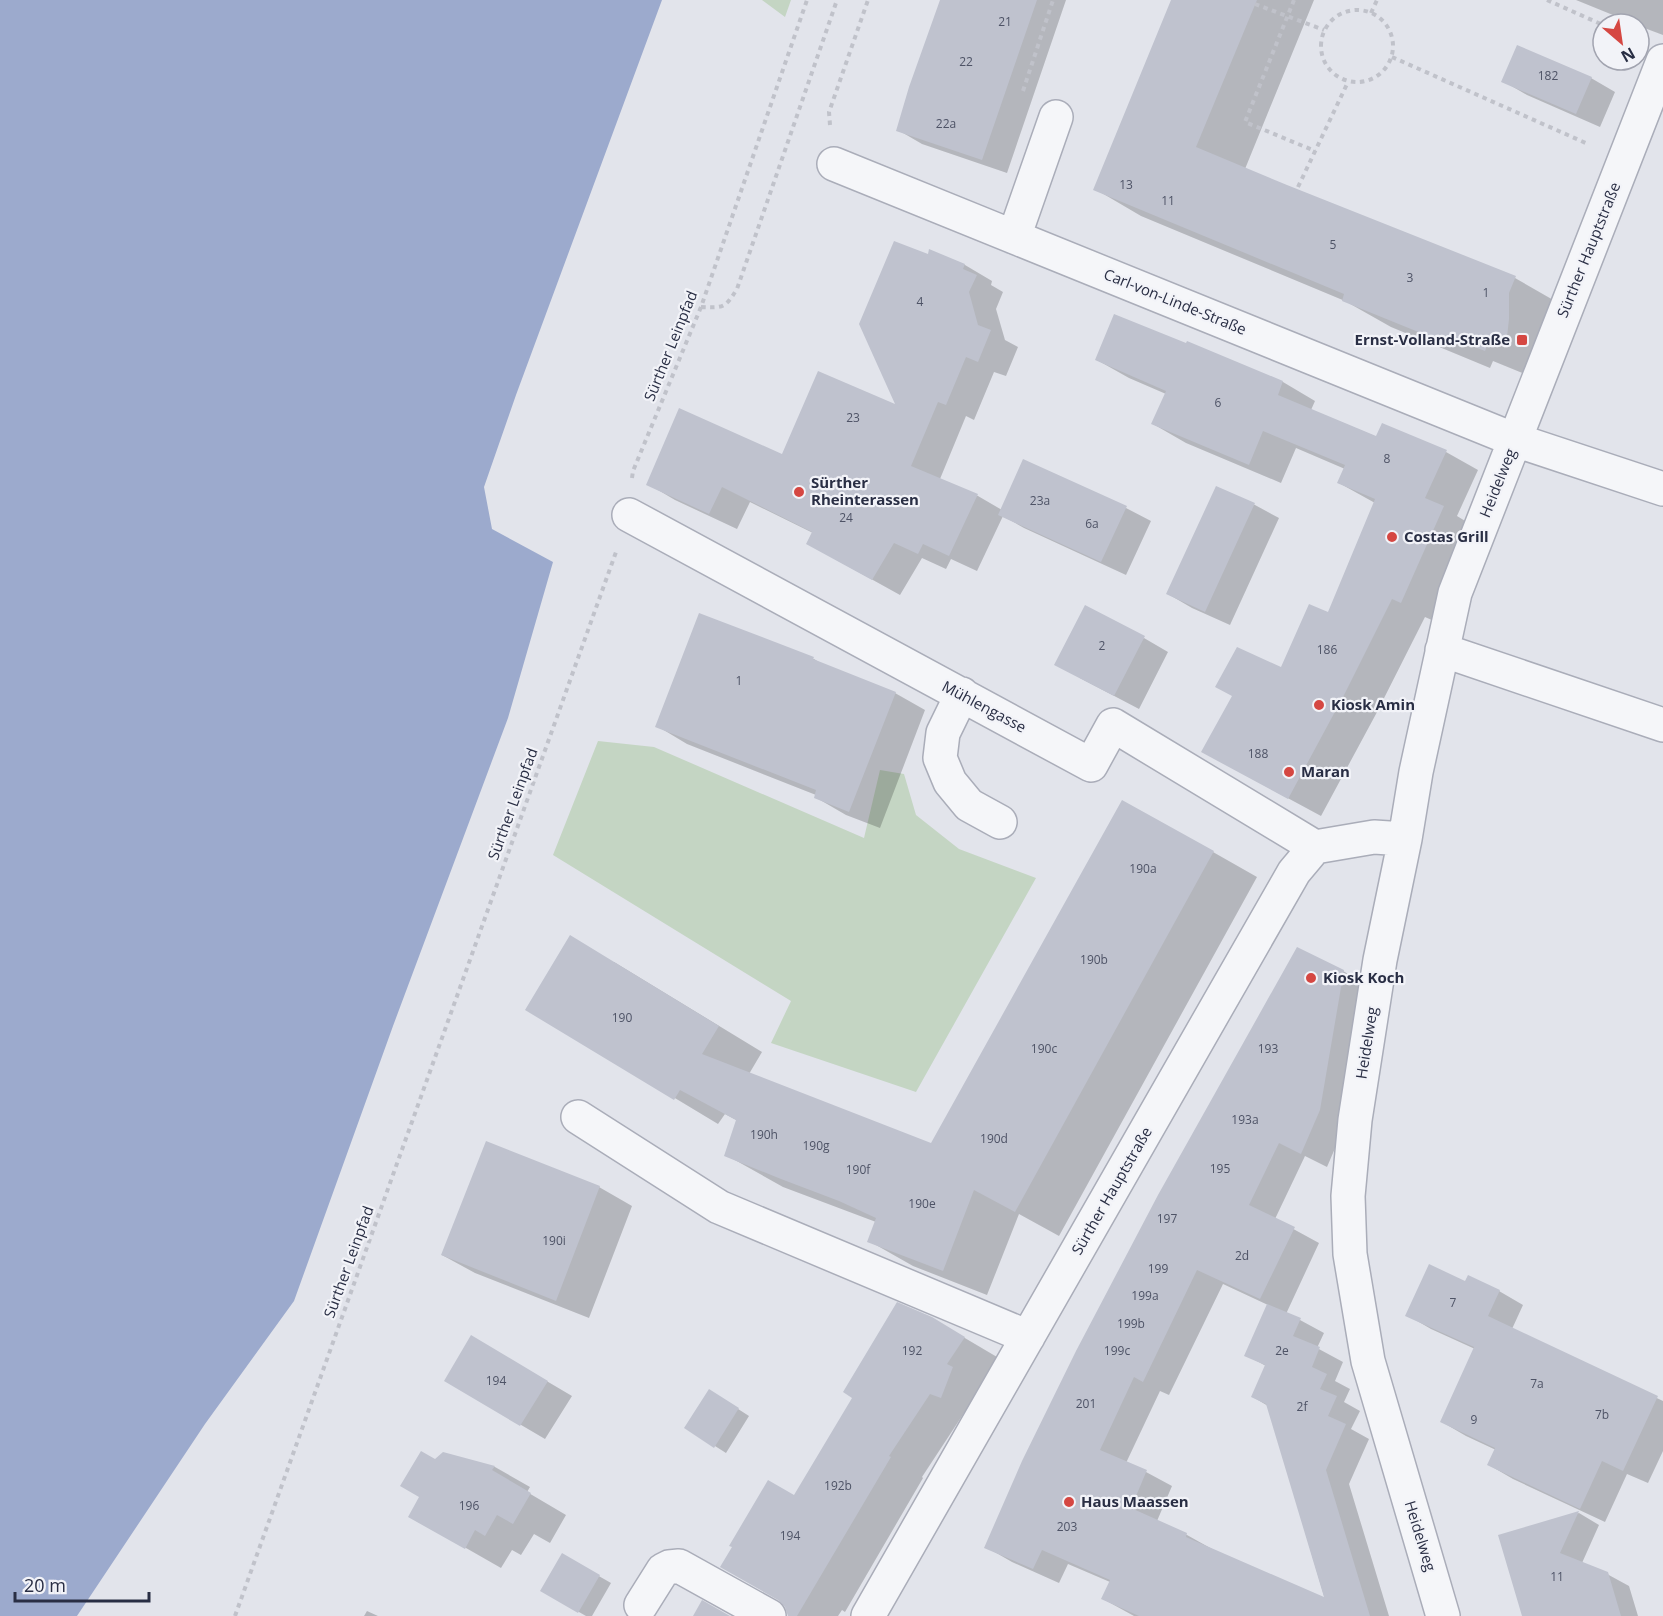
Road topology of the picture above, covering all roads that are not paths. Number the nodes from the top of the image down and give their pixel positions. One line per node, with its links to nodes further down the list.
1 (1663, 61): 5 (street, Sürther Hauptstraße)
2 (1056, 117): 4 (street)
3 (834, 164): 4 (street, Carl-von-Linde-Straße)
4 (1014, 237): 5 (street, Carl-von-Linde-Straße)
5 (1515, 440): 6 (street, Carl-von-Linde-Straße); 8 (street, Heidelweg)
6 (1663, 489)
7 (629, 515): 9 (street, Mühlengasse)
8 (1442, 650): 10 (street); 12 (street, Heidelweg)
9 (962, 694): 11 (street); 13 (street, Mühlengasse)
10 (1663, 725)
11 (1000, 822)
12 (1405, 839): 13 (street); 19 (street, Heidelweg)
13 (1315, 847): 15 (street, Sürther Hauptstraße)
14 (578, 1118): 15 (street)
15 (1028, 1337): 18 (street, Sürther Hauptstraße)
16 (641, 1605): 17 (street)
17 (769, 1616)
18 (868, 1616)
19 (1443, 1616)

